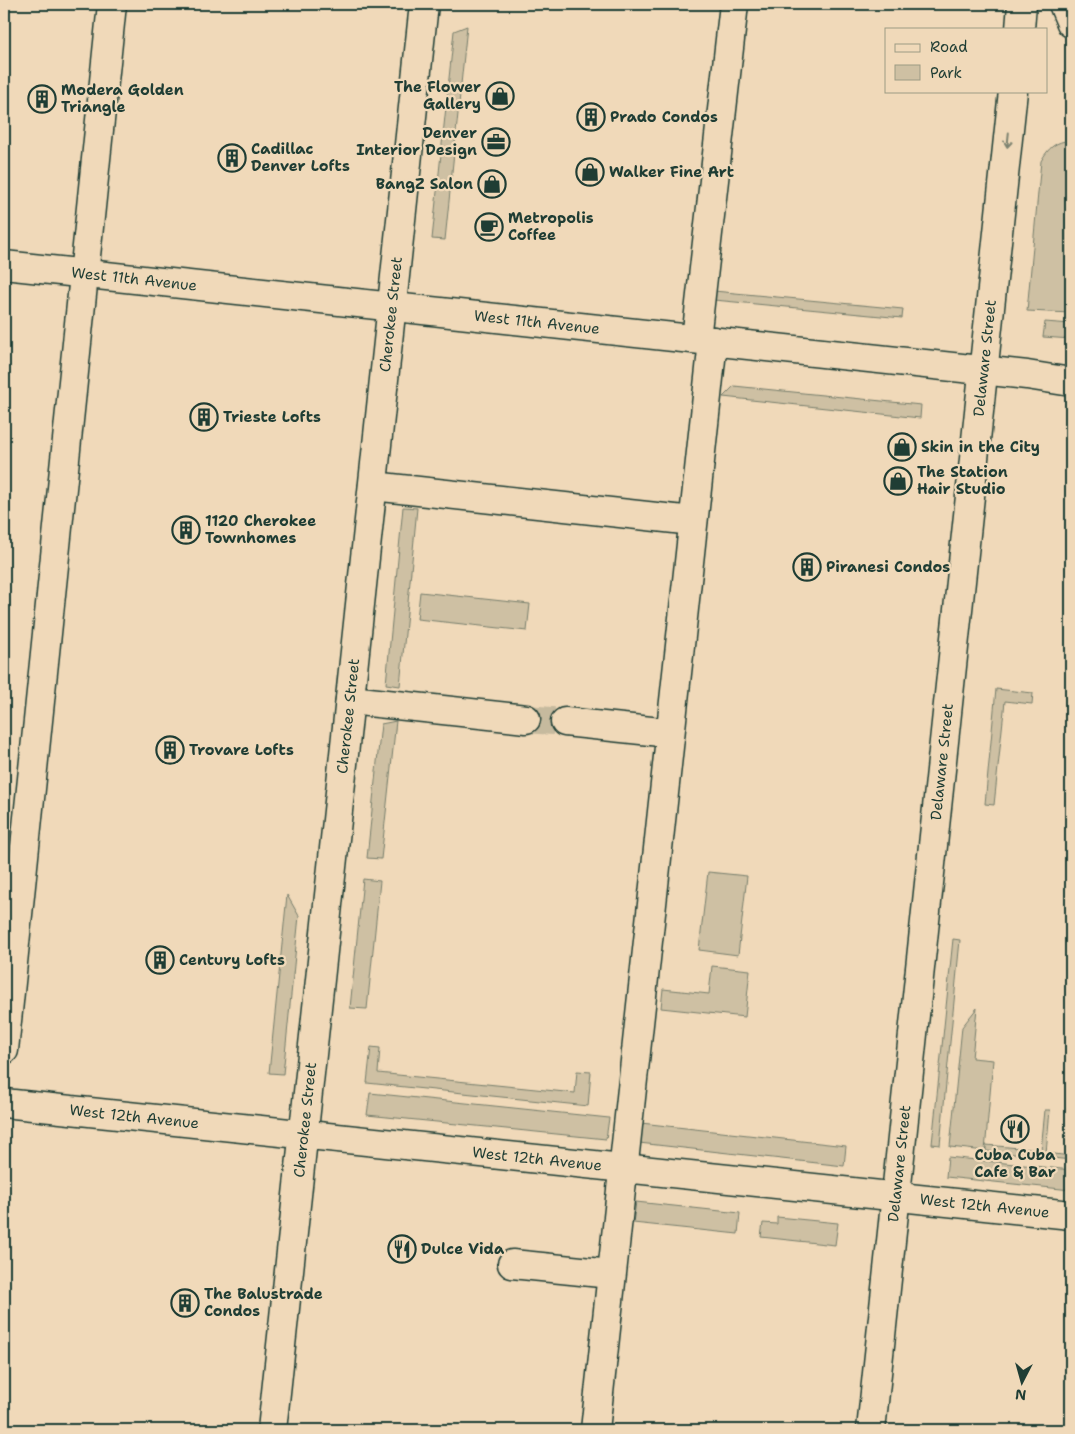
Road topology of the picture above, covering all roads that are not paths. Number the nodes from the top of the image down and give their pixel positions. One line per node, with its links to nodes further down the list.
1 (112, 4): 10 (street)
2 (424, 4): 11 (street, Cherokee Street)
3 (734, 4): 12 (street)
4 (1022, 4): 7 (street)
5 (1063, 4): 6 (street)
6 (1071, 23)
7 (1020, 28)
8 (1013, 92): 13 (street, Delaware Street, one-way to 13)
9 (4, 265): 10 (street, West 11th Avenue)
10 (84, 273): 11 (street, West 11th Avenue); 21 (street)
11 (391, 306): 12 (street, West 11th Avenue); 15 (street, Cherokee Street)
12 (705, 340): 13 (street, West 11th Avenue); 16 (street)
13 (983, 370): 14 (street, West 11th Avenue); 25 (street, Delaware Street)
14 (1071, 382)
15 (372, 486): 16 (street); 17 (street, Cherokee Street)
16 (694, 521): 20 (street)
17 (350, 700): 18 (street); 23 (street, Cherokee Street)
18 (526, 719)
19 (565, 722): 20 (street)
20 (670, 733): 24 (street)
21 (4, 1050)
22 (4, 1103): 23 (street, West 12th Avenue)
23 (303, 1135): 24 (street, West 12th Avenue); 29 (street, Cherokee Street)
24 (623, 1168): 25 (street, West 12th Avenue); 28 (street)
25 (896, 1196): 26 (street, West 12th Avenue); 31 (street, Delaware Street)
26 (1071, 1215)
27 (512, 1264): 28 (street)
28 (611, 1274): 30 (street)
29 (272, 1430)
30 (595, 1430)
31 (871, 1430)

